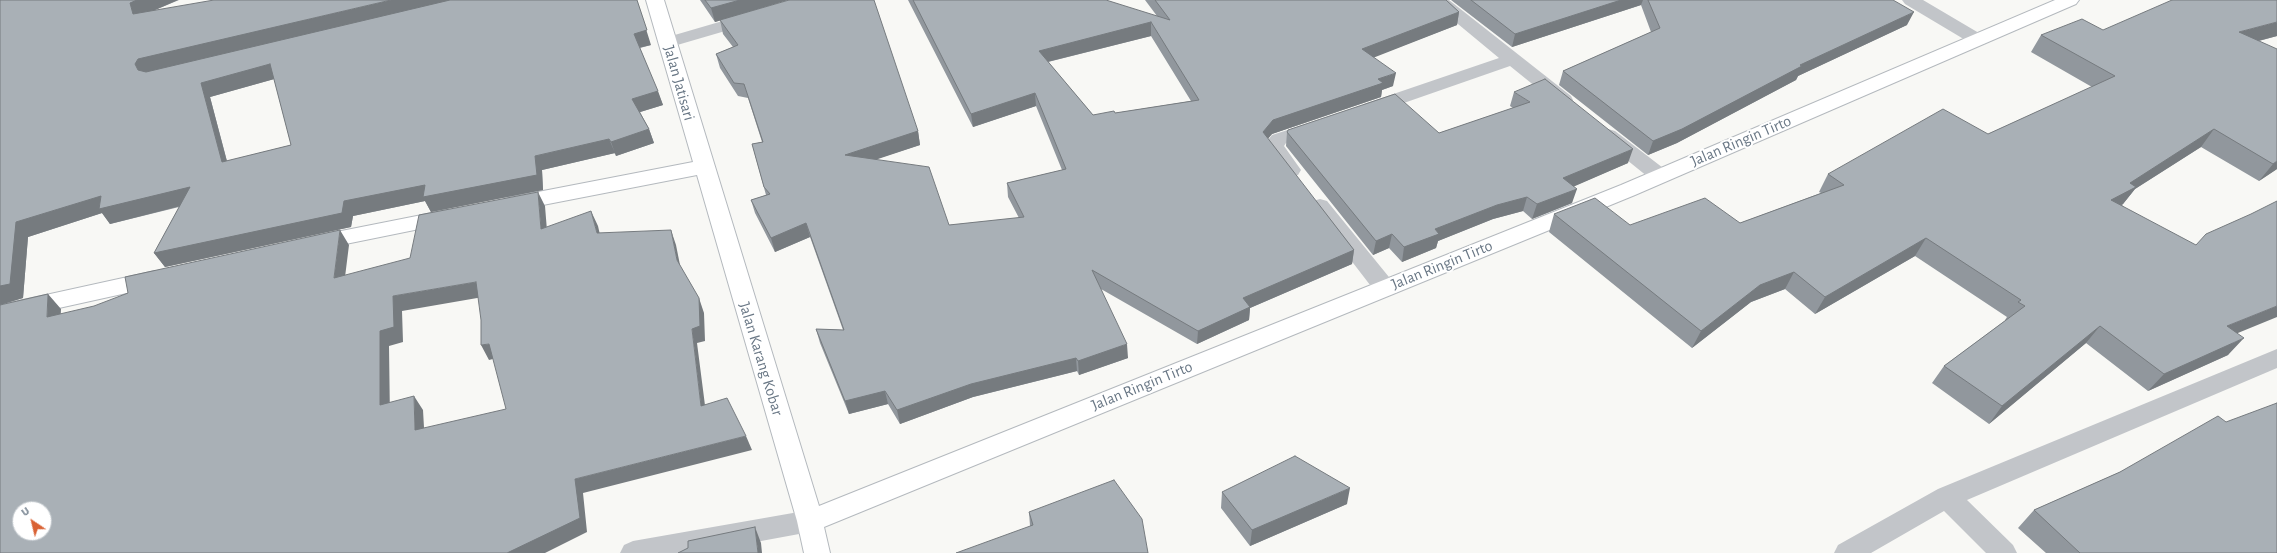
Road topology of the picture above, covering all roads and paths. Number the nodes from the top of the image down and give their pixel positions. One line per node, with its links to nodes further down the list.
1 (655, 0): 7 (street, Jalan Jatisari)
2 (1438, 0): 8 (street)
3 (1911, 0): 6 (street)
4 (2070, 0): 6 (street, Jalan Ringin Tirto)
5 (765, 14): 7 (street)
6 (1978, 40): 12 (street, Jalan Ringin Tirto)
7 (667, 43): 11 (street, Jalan Jatisari)
8 (1513, 59): 9 (street); 12 (street)
9 (1354, 114)
10 (1331, 121): 17 (street)
11 (703, 167): 13 (street); 21 (street, Jalan Karang Kobar)
12 (1660, 176): 17 (street, Jalan Ringin Tirto)
13 (493, 208)
14 (470, 213): 15 (street)
15 (299, 247)
16 (177, 274): 18 (street)
17 (1385, 288): 21 (street, Jalan Ringin Tirto)
18 (0, 313)
19 (2277, 358): 20 (street)
20 (1947, 497): 24 (street); 25 (street)
21 (810, 521): 22 (street); 23 (street, Jalan Karang Kobar)
22 (633, 553)
23 (817, 553)
24 (1847, 553)
25 (2004, 553)

